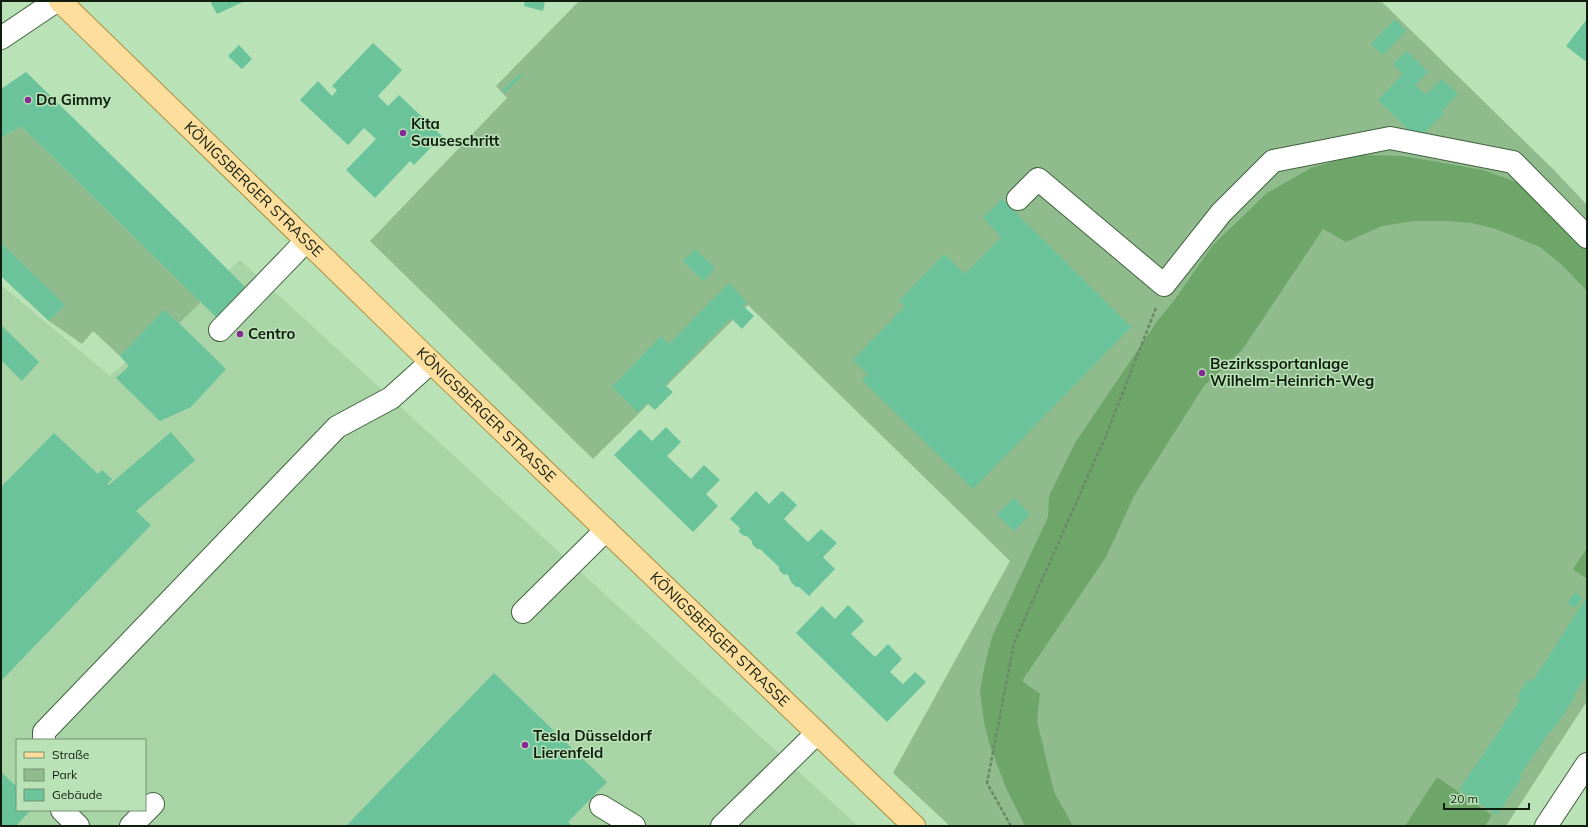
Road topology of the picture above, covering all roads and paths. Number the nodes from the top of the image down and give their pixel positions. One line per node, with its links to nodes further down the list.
1 (56, 1): 3 (street)
2 (60, 1): 6 (main road, KÖNIGSBERGER STRASSE)
3 (1, 38)
4 (1018, 199): 7 (street)
5 (1587, 237): 7 (street)
6 (306, 241): 8 (street); 9 (main road, KÖNIGSBERGER STRASSE)
7 (1164, 285): 23 (path)
8 (220, 330)
9 (431, 362): 10 (main road, KÖNIGSBERGER STRASSE); 13 (street)
10 (606, 530): 11 (street); 12 (main road, KÖNIGSBERGER STRASSE)
11 (523, 612)
12 (817, 732): 21 (street); 22 (main road, KÖNIGSBERGER STRASSE)
13 (44, 739)
14 (1587, 764): 24 (street)
15 (152, 804): 17 (street)
16 (601, 806): 20 (street)
17 (146, 810)
18 (145, 811): 19 (street)
19 (131, 826)
20 (634, 826)
21 (722, 826)
22 (914, 826)
23 (1011, 826)
24 (1546, 826)

